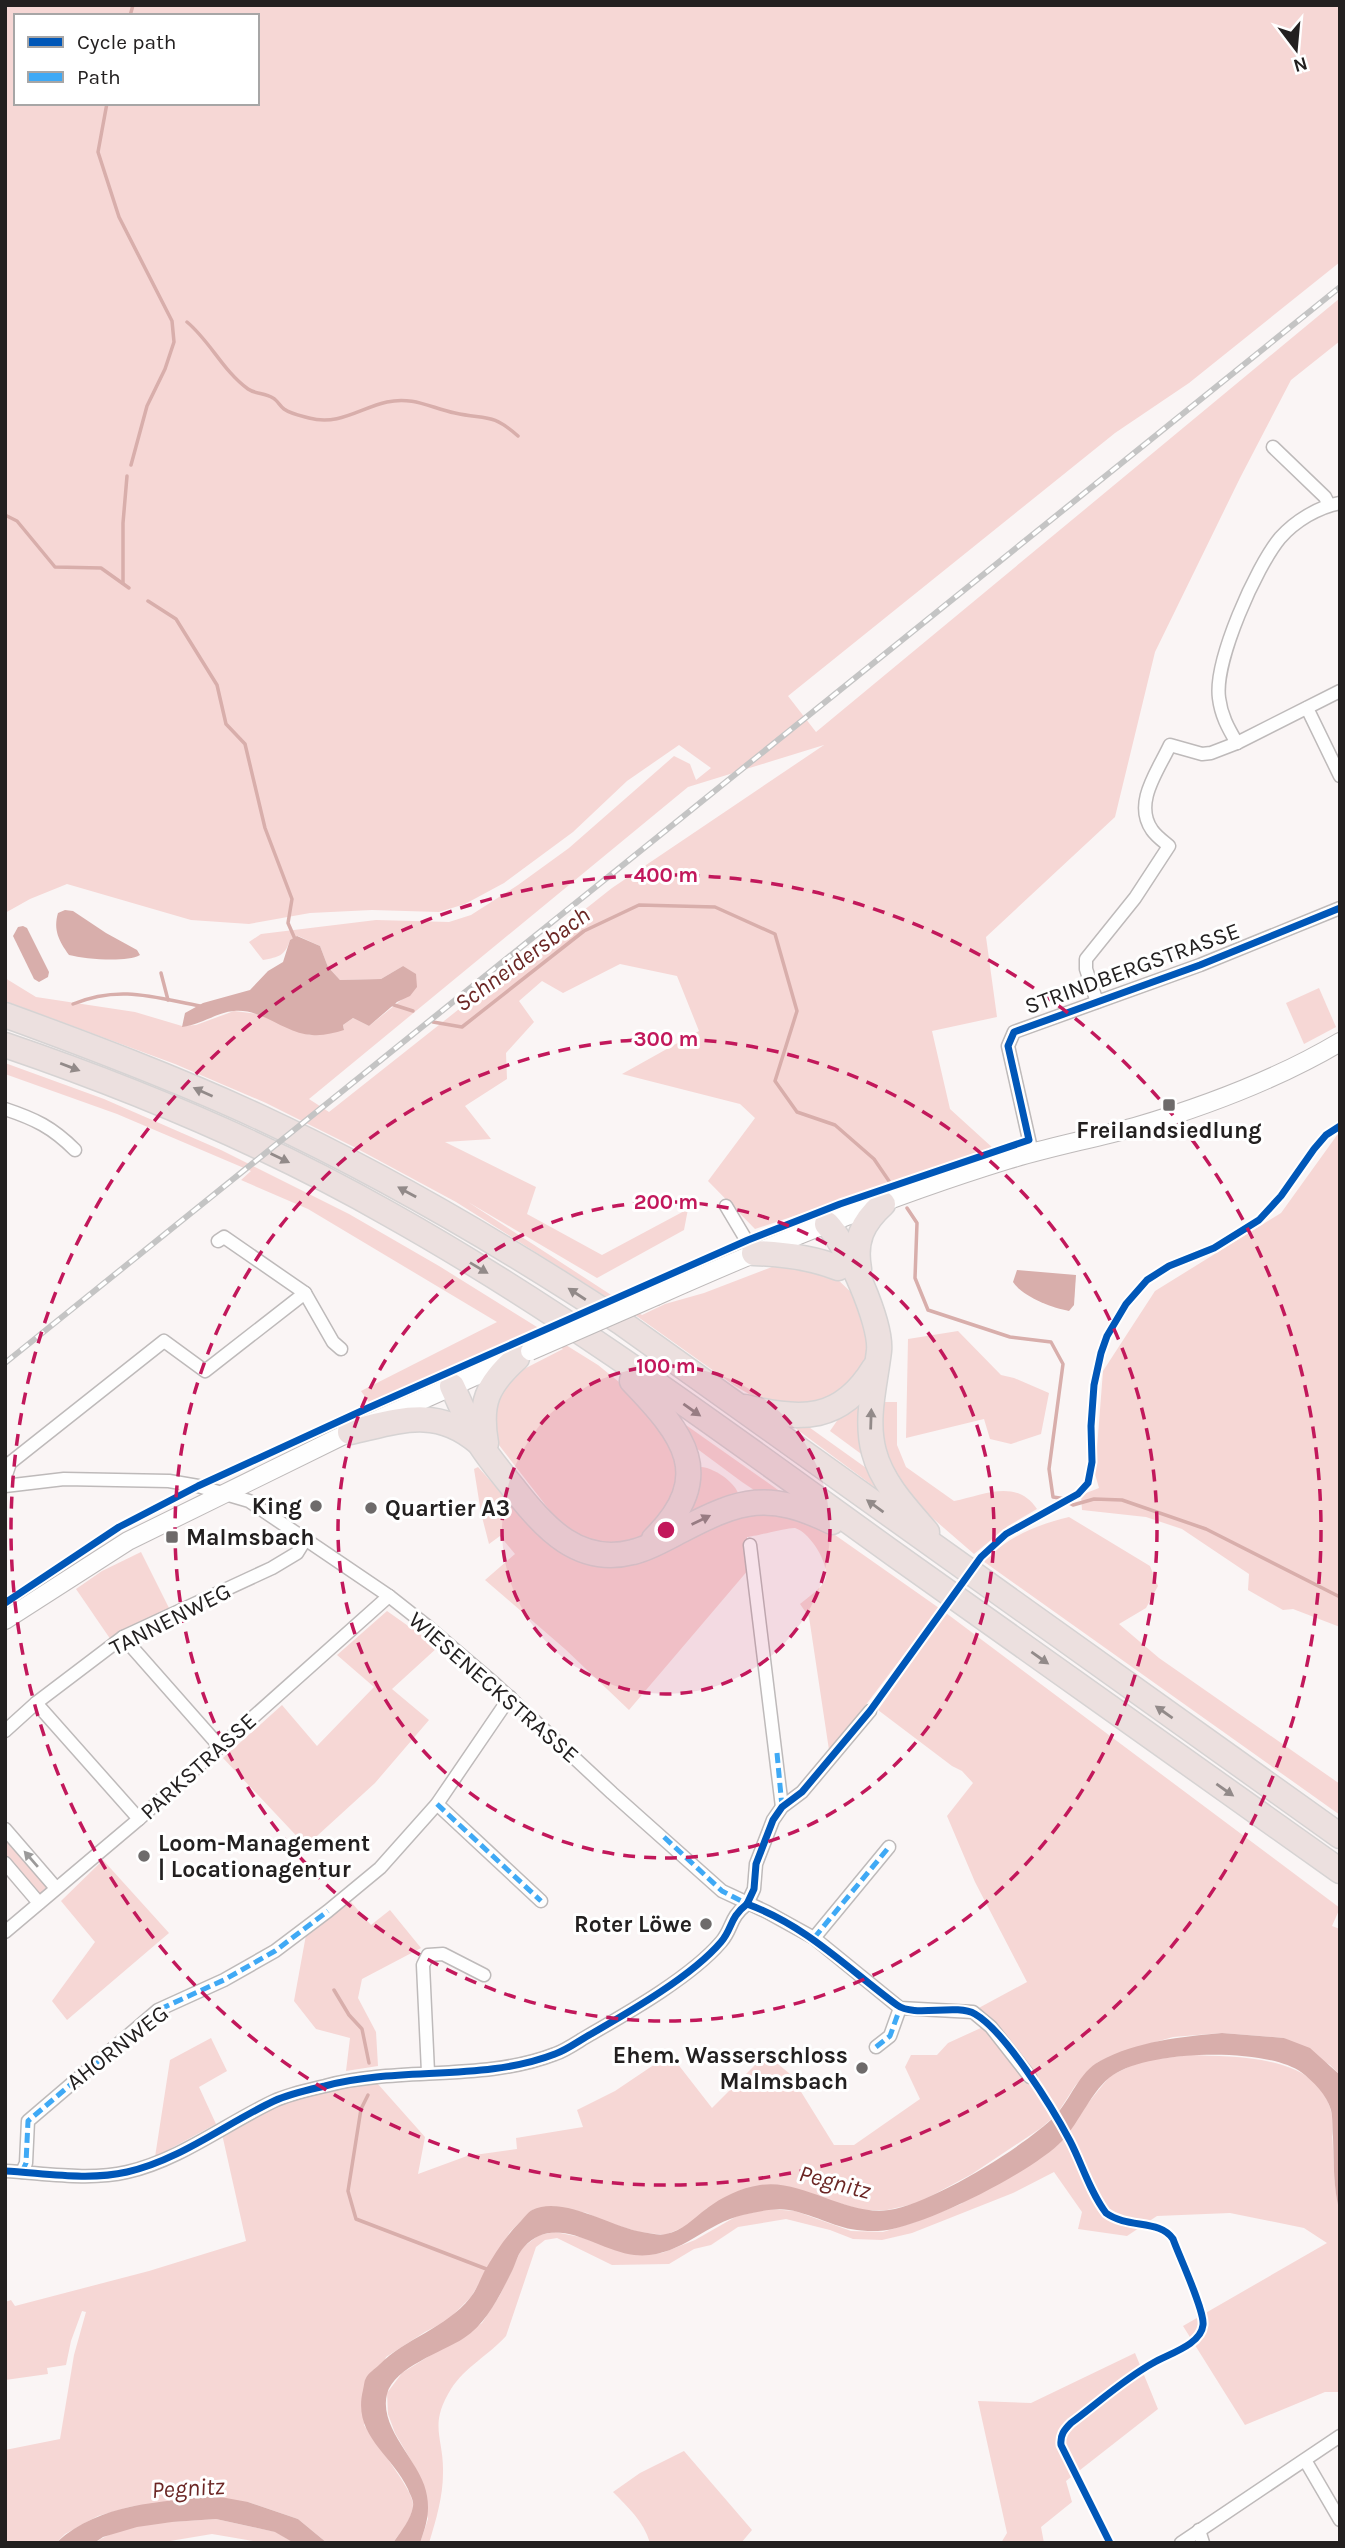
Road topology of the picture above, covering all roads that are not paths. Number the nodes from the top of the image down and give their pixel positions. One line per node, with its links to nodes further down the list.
1 (1273, 447): 2 (street)
2 (1335, 504): 5 (street)
3 (1340, 691): 4 (street)
4 (1307, 708): 5 (street); 6 (street)
5 (1237, 743): 8 (street)
6 (1340, 776)
7 (1340, 908): 8 (street, STRINDBERGSTRASSE)
8 (1097, 1002): 14 (street, STRINDBERGSTRASSE)
9 (5, 1015): 28 (highway, one-way to 9)
10 (1340, 1042): 14 (main road)
11 (5, 1045): 23 (highway, one-way to 23)
12 (5, 1109): 13 (street)
13 (75, 1150)
14 (1032, 1153): 15 (main road)
15 (883, 1204): 17 (main road); 22 (highway)
16 (726, 1206): 19 (street)
17 (827, 1224): 19 (main road); 20 (highway); 22 (highway)
18 (218, 1241): 21 (street)
19 (754, 1253): 20 (highway); 25 (main road, bridge)
20 (838, 1268): 22 (highway)
21 (305, 1293): 24 (street); 31 (street)
22 (866, 1297): 26 (highway)
23 (596, 1343): 36 (highway); 37 (highway, one-way to 37)
24 (341, 1349)
25 (523, 1354): 27 (main road); 30 (highway)
26 (876, 1364): 28 (highway); 38 (highway, one-way to 26)
27 (452, 1386): 29 (main road); 30 (highway)
28 (733, 1403): 38 (highway, one-way to 28)
29 (351, 1432): 30 (highway); 33 (main road)
30 (484, 1450): 36 (highway)
31 (5, 1478)
32 (5, 1486): 33 (street, WIESENECKSTRASSE)
33 (223, 1494): 34 (street, WIESENECKSTRASSE); 40 (main road)
34 (305, 1540): 39 (street, WIESENECKSTRASSE); 41 (street, TANNENWEG)
35 (750, 1545): 48 (street)
36 (640, 1550): 37 (highway, one-way to 37)
37 (898, 1557): 54 (highway, one-way to 54)
38 (950, 1560): 51 (highway, one-way to 38)
39 (389, 1596): 42 (street, WIESENECKSTRASSE); 46 (street, PARKSTRASSE)
40 (5, 1620)
41 (123, 1637): 43 (street, TANNENWEG); 46 (street)
42 (510, 1697): 47 (street, AHORNWEG); 58 (street, WIESENECKSTRASSE)
43 (36, 1703): 45 (street, TANNENWEG); 49 (street)
44 (870, 1711): 48 (street)
45 (5, 1731)
46 (220, 1747): 49 (street, PARKSTRASSE)
47 (437, 1804): 56 (street); 67 (street, AHORNWEG)
48 (782, 1807): 58 (street)
49 (139, 1819): 55 (street, PARKSTRASSE)
50 (5, 1829): 55 (street, one-way to 50)
51 (1340, 1836)
52 (889, 1847): 60 (street)
53 (5, 1863): 57 (street)
54 (1340, 1871)
55 (56, 1888): 57 (street, PARKSTRASSE)
56 (541, 1901)
57 (39, 1902): 59 (street, PARKSTRASSE)
58 (747, 1905): 60 (street, WIESENECKSTRASSE); 64 (street)
59 (5, 1932)
60 (814, 1938): 62 (street, WIESENECKSTRASSE)
61 (484, 1975): 64 (street)
62 (900, 2008): 63 (street); 65 (street)
63 (876, 2047)
64 (428, 2073): 67 (street)
65 (1030, 2077)
66 (5, 2171): 67 (street)
67 (22, 2172)
68 (1340, 2436): 69 (street)
69 (1306, 2460): 70 (street); 71 (street)
70 (1340, 2521)
71 (1199, 2530): 72 (street); 73 (street)
72 (1181, 2543)
73 (1203, 2543)

